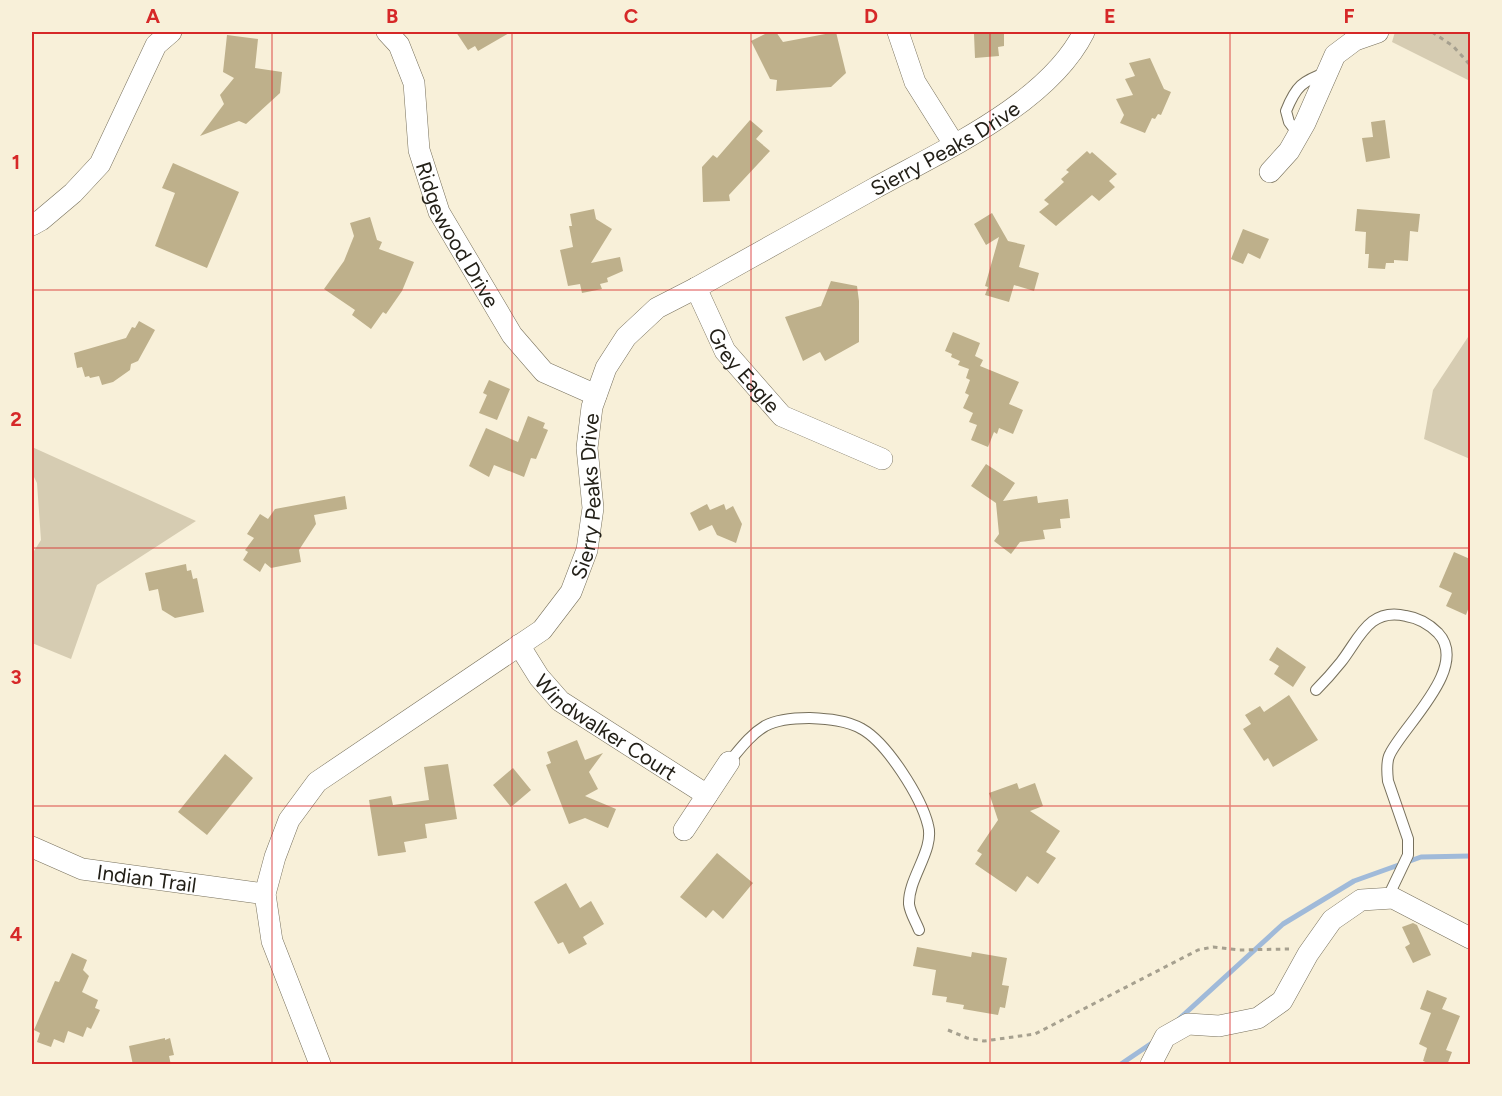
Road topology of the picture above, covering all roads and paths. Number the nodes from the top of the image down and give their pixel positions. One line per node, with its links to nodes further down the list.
1 (171, 32): 10 (street)
2 (387, 32): 12 (street, Ridgewood Drive)
3 (898, 32): 8 (street)
4 (1084, 32): 8 (street, Sierry Peaks Drive)
5 (1378, 32): 9 (street)
6 (1432, 32): 7 (path)
7 (1470, 65)
8 (954, 144): 11 (street, Sierry Peaks Drive)
9 (1270, 172)
10 (32, 225)
11 (696, 288): 12 (street, Sierry Peaks Drive); 13 (street, Grey Eagle)
12 (596, 395): 14 (street, Sierry Peaks Drive)
13 (882, 459)
14 (519, 645): 17 (street, Windwalker Court); 20 (street, Sierry Peaks Drive)
15 (1316, 690): 21 (lane)
16 (729, 762): 17 (street); 22 (lane)
17 (707, 795): 18 (street)
18 (684, 830)
19 (32, 847): 20 (street, Indian Trail)
20 (265, 894): 26 (street, Sierry Peaks Drive)
21 (1387, 899): 23 (street); 24 (street)
22 (919, 930)
23 (1470, 938)
24 (1314, 945): 25 (path); 27 (street)
25 (948, 1030)
26 (320, 1065)
27 (1151, 1065)

